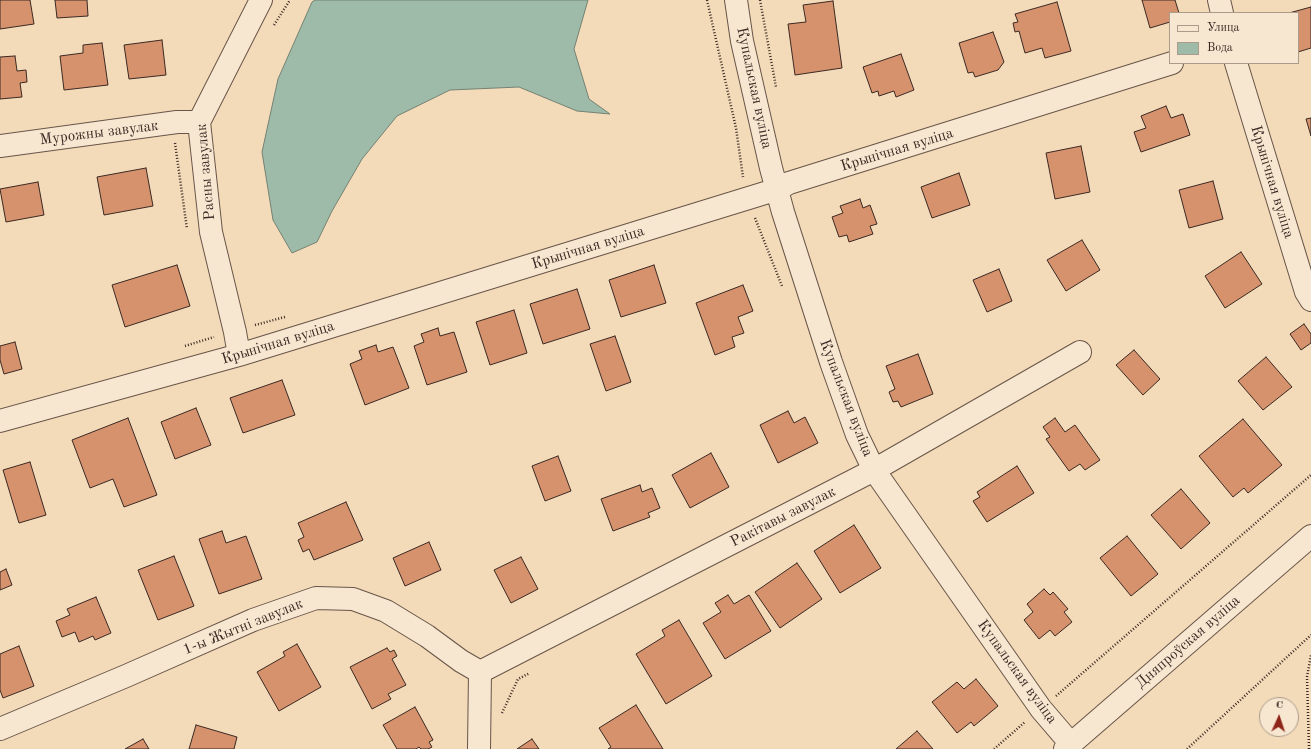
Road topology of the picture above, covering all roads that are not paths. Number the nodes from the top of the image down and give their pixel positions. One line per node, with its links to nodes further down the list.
1 (261, 0): 7 (street, Расны завулак)
2 (736, 0): 9 (street, Купальская вуліца)
3 (1219, 0): 4 (street)
4 (1222, 12)
5 (1169, 64): 9 (street, Крынічная вуліца)
6 (1236, 64): 10 (street, Крынічная вуліца)
7 (199, 122): 8 (street, Мурожны завулак); 12 (street, Расны завулак)
8 (0, 146)
9 (778, 189): 12 (street, Крынічная вуліца); 14 (street, Купальская вуліца)
10 (1311, 300)
11 (1080, 352): 14 (street, Ракітавы завулак)
12 (239, 355): 13 (street, Крынічная вуліца)
13 (0, 421)
14 (874, 470): 16 (street, Ракітавы завулак); 18 (street, Купальская вуліца)
15 (1310, 539): 18 (street, Дняпроўская вуліца)
16 (480, 672): 17 (street, 1-ы Жытні завулак); 19 (street)
17 (0, 729)
18 (1068, 746)
19 (479, 749)

